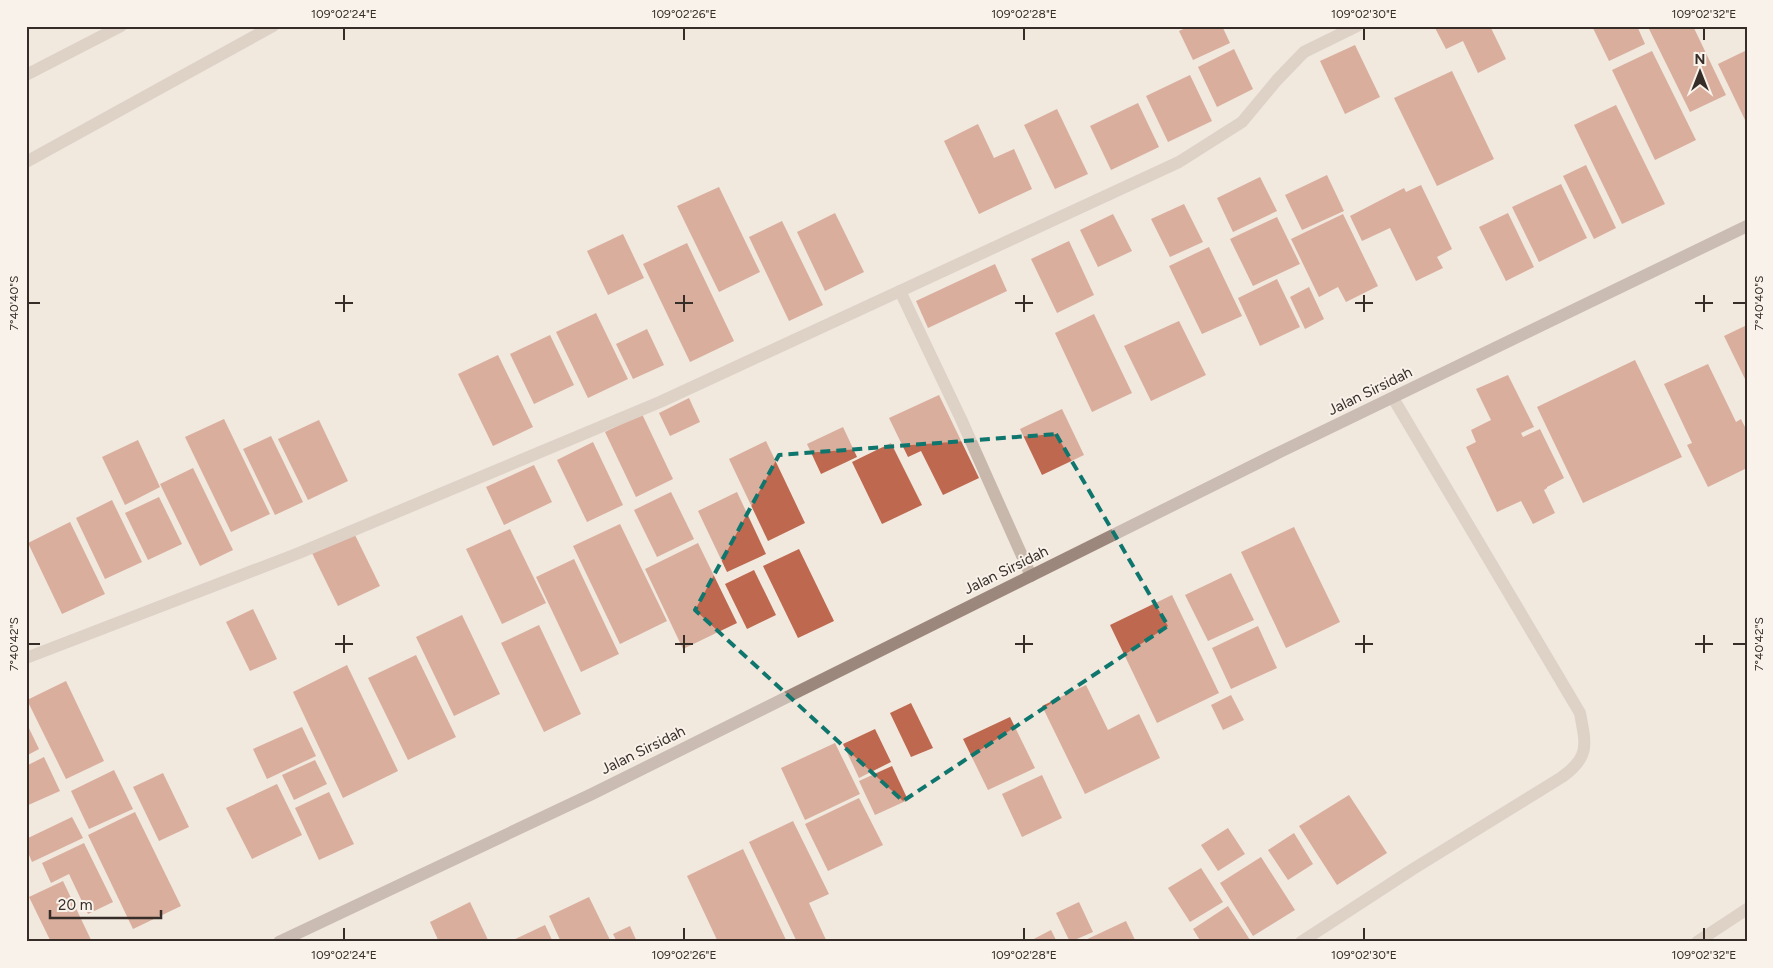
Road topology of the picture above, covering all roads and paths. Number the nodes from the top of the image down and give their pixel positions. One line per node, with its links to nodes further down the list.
1 (120, 26): 4 (street)
2 (272, 26): 5 (street)
3 (1357, 26): 7 (street)
4 (26, 75)
5 (26, 162)
6 (1747, 226): 8 (street, Jalan Sirsidah)
7 (900, 291): 9 (street); 10 (street)
8 (1393, 398): 9 (street, Jalan Sirsidah); 13 (street)
9 (1031, 576): 12 (street, Jalan Sirsidah)
10 (26, 658)
11 (1747, 909): 14 (street)
12 (279, 942)
13 (1301, 942)
14 (1697, 942)

